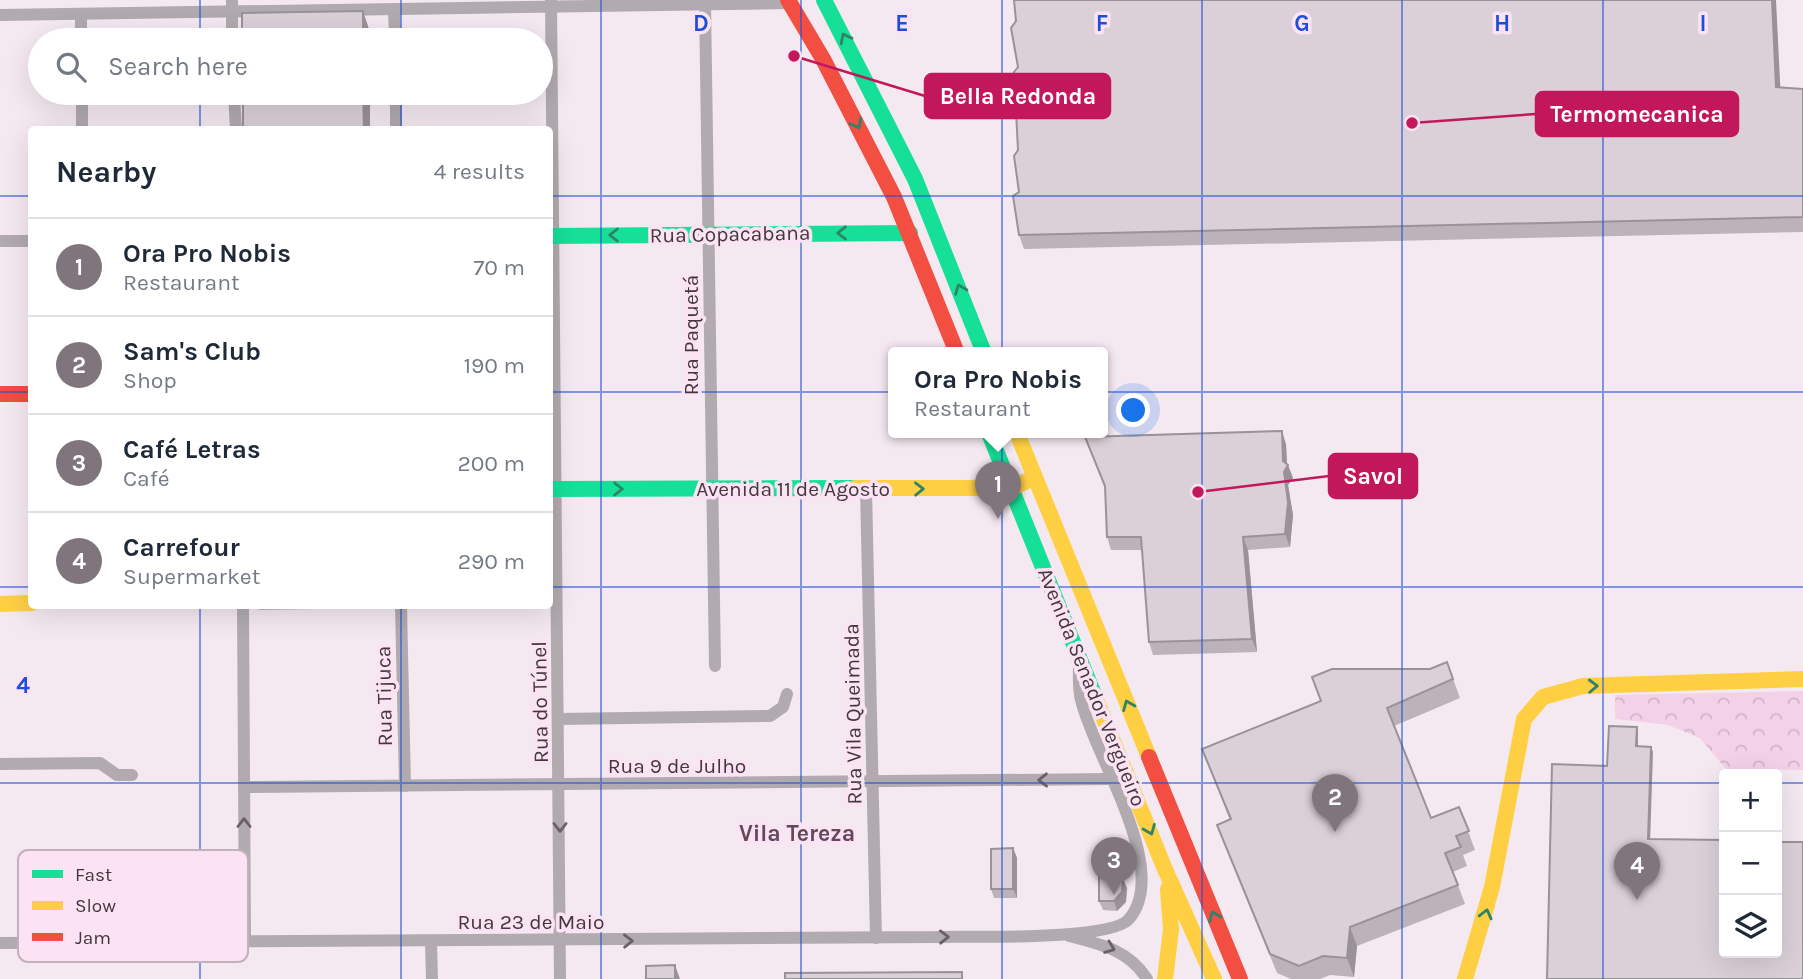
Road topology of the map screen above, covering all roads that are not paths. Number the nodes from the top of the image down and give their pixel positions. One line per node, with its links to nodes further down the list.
1 (824, 0): 27 (main road, one-way to 1)
2 (788, 2): 4 (street); 21 (main road, one-way to 21)
3 (552, 3): 4 (street); 6 (street); 12 (street, Rua do Túnel)
4 (705, 4): 22 (street, Rua Paquetá)
5 (232, 6): 6 (street); 7 (street); 10 (street)
6 (394, 9): 11 (street)
7 (81, 13): 8 (street); 9 (street)
8 (0, 15)
9 (81, 28)
10 (232, 28)
11 (395, 28)
12 (552, 28)
13 (82, 105): 17 (street)
14 (235, 105): 18 (street)
15 (396, 105): 19 (street)
16 (552, 105): 20 (street, Rua do Túnel)
17 (82, 126)
18 (236, 126)
19 (396, 126)
20 (552, 126)
21 (910, 233): 22 (main road, Rua Copacabana, one-way to 22); 26 (main road)
22 (710, 235): 23 (main road, Rua Copacabana, one-way to 23); 35 (street, Rua Paquetá)
23 (553, 236)
24 (0, 241): 25 (street)
25 (28, 241)
26 (955, 347)
27 (982, 347)
28 (0, 394): 29 (main road)
29 (28, 394)
30 (991, 438): 33 (main road, Avenida Senador Vergueiro)
31 (1019, 438): 32 (main road, Avenida Senador Vergueiro)
32 (1035, 477): 33 (main road, Avenida 11 de Agosto); 67 (main road, Avenida Senador Vergueiro, one-way to 32)
33 (1012, 488): 36 (main road, Avenida 11 de Agosto, one-way to 33); 41 (main road, Avenida Senador Vergueiro)
34 (553, 489): 35 (main road, Avenida 11 de Agosto, one-way to 35); 45 (street, Rua do Túnel)
35 (712, 489): 36 (main road, Avenida 11 de Agosto); 42 (street, Rua Paquetá)
36 (866, 489): 49 (street, Rua Vila Queimada)
37 (28, 603): 38 (main road)
38 (0, 604)
39 (243, 609): 52 (street)
40 (401, 609): 50 (street, Rua Tijuca)
41 (1079, 653): 48 (street); 54 (main road, Avenida Senador Vergueiro, one-way to 54)
42 (715, 666)
43 (1803, 679): 68 (main road, one-way to 43)
44 (788, 695): 45 (street)
45 (559, 719): 51 (street, Rua do Túnel)
46 (0, 764): 47 (street)
47 (132, 775)
48 (1111, 779): 49 (street, Rua 9 de Julho, one-way to 49); 55 (street, Rua 23 de Maio)
49 (874, 783): 51 (street, Rua 9 de Julho); 56 (street, Rua Vila Queimada)
50 (405, 786): 51 (street, Rua 9 de Julho); 52 (street, Rua 9 de Julho)
51 (560, 786): 59 (street, Rua do Túnel, one-way to 59)
52 (244, 787): 53 (street, one-way to 52)
53 (244, 850)
54 (1164, 867): 65 (main road); 66 (main road, Avenida Senador Vergueiro)
55 (1062, 935): 56 (street, Rua 23 de Maio, one-way to 55); 64 (street, Rua 23 de Maio, one-way to 64)
56 (876, 937): 59 (street, Rua 23 de Maio, one-way to 56)
57 (248, 940): 58 (street, Rua 23 de Maio)
58 (431, 942): 59 (street, Rua 23 de Maio); 62 (street)
59 (560, 942): 63 (street, Rua do Túnel)
60 (0, 943): 61 (street, Rua 23 de Maio)
61 (18, 943)
62 (432, 979)
63 (560, 979)
64 (1147, 979)
65 (1165, 979)
66 (1214, 979)
67 (1240, 979)
68 (1465, 979)

